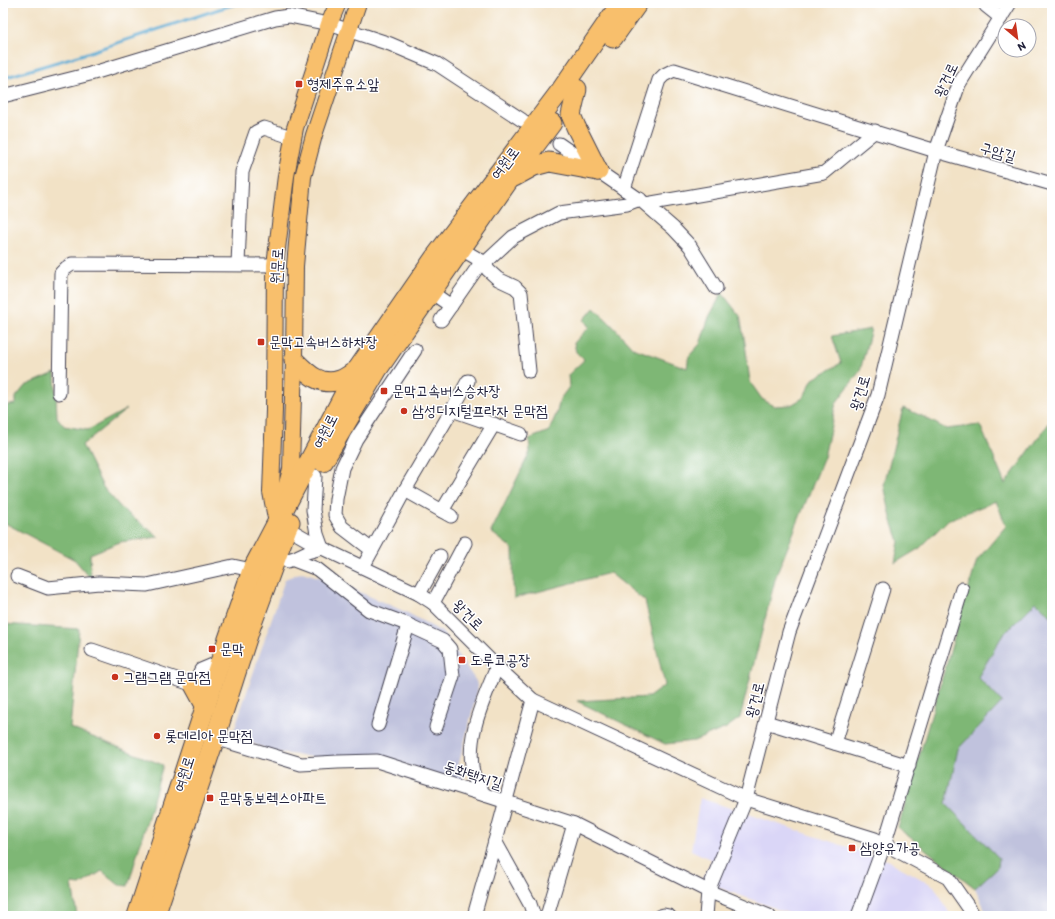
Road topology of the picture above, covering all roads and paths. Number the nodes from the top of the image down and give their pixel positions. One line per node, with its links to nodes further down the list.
1 (358, 3): 9 (main road, 원문로)
2 (621, 3): 33 (highway, 여원로)
3 (638, 3): 10 (highway, 여원로)
4 (985, 3): 7 (street)
5 (1010, 3): 7 (street, 왕건로)
6 (333, 14): 9 (street); 11 (street); 14 (main road, 원문로)
7 (1001, 18)
8 (997, 24): 16 (street, 왕건로)
9 (350, 26): 12 (street); 26 (main road, 원문로)
10 (577, 89): 17 (highway); 18 (highway, 여원로)
11 (3, 96)
12 (522, 120)
13 (875, 131): 16 (street, 구암길); 20 (street, 구암길); 21 (street)
14 (294, 138): 24 (street); 25 (main road, 원문로)
15 (559, 144): 17 (street)
16 (936, 151): 19 (street, 구암길); 63 (street, 왕건로)
17 (598, 171): 18 (highway); 20 (street)
18 (509, 180): 22 (highway, 여원로)
19 (1052, 184)
20 (624, 189): 21 (street)
21 (643, 202): 23 (street); 27 (street)
22 (461, 249): 23 (street); 28 (highway, 여원로)
23 (484, 262): 29 (street); 34 (street)
24 (238, 264): 25 (street); 36 (street)
25 (275, 265): 26 (main road); 42 (main road, 원문로)
26 (295, 266): 32 (main road, 원문로)
27 (716, 288)
28 (431, 292): 29 (street); 40 (highway, 여원로)
29 (451, 306): 30 (street)
30 (441, 320)
31 (415, 350): 45 (street)
32 (294, 360): 33 (highway); 42 (main road, 원문로)
33 (357, 370): 42 (highway, 여원로)
34 (529, 371)
35 (468, 381): 37 (street)
36 (59, 393)
37 (452, 410): 38 (street); 41 (street)
38 (494, 424): 39 (street); 41 (street)
39 (521, 434)
40 (315, 476): 42 (highway, 여원로); 44 (street)
41 (405, 490): 45 (street)
42 (282, 526): 44 (street, 왕건로); 49 (highway, 여원로); 50 (highway, 여원로)
43 (465, 543): 55 (street)
44 (322, 548): 47 (street); 48 (street, 왕건로)
45 (372, 550): 48 (street)
46 (440, 556): 54 (street)
47 (292, 559): 50 (street); 56 (street)
48 (363, 567): 54 (street, 왕건로)
49 (252, 570): 51 (street); 58 (highway, 여원로)
50 (272, 570): 66 (highway, 여원로)
51 (17, 576)
52 (883, 589): 67 (street)
53 (962, 589): 68 (street)
54 (419, 594): 55 (street, 왕건로)
55 (433, 603): 59 (street, 왕건로)
56 (408, 625): 64 (street); 65 (street)
57 (92, 650): 60 (street)
58 (220, 662): 60 (street); 62 (highway, 여원로)
59 (497, 667): 61 (street, 왕건로); 69 (street)
60 (194, 685): 62 (highway)
61 (533, 700): 70 (street, 왕건로); 71 (street)
62 (206, 707): 66 (highway, 여원로)
63 (766, 722): 67 (street); 70 (street, 왕건로)
64 (378, 725)
65 (436, 727)
66 (206, 735): 69 (street, 동화택지길); 76 (highway, 여원로); 77 (highway, 여원로)
67 (835, 743): 68 (street)
68 (909, 766): 74 (street)
69 (485, 795): 71 (street, 동화택지길)
70 (746, 799): 74 (street, 왕건로); 75 (street)
71 (505, 802): 72 (street, 동화택지길); 73 (street)
72 (574, 824): 75 (street, 동화택지길); 80 (street)
73 (495, 841): 78 (street); 79 (street)
74 (884, 845): 85 (street); 86 (street, 왕건로)
75 (708, 891): 83 (street); 84 (street, 동화택지길)
76 (137, 916)
77 (154, 916)
78 (474, 916)
79 (534, 916)
80 (547, 916)
81 (660, 916): 82 (street)
82 (669, 916)
83 (706, 916)
84 (769, 916)
85 (858, 916)
86 (974, 916)

